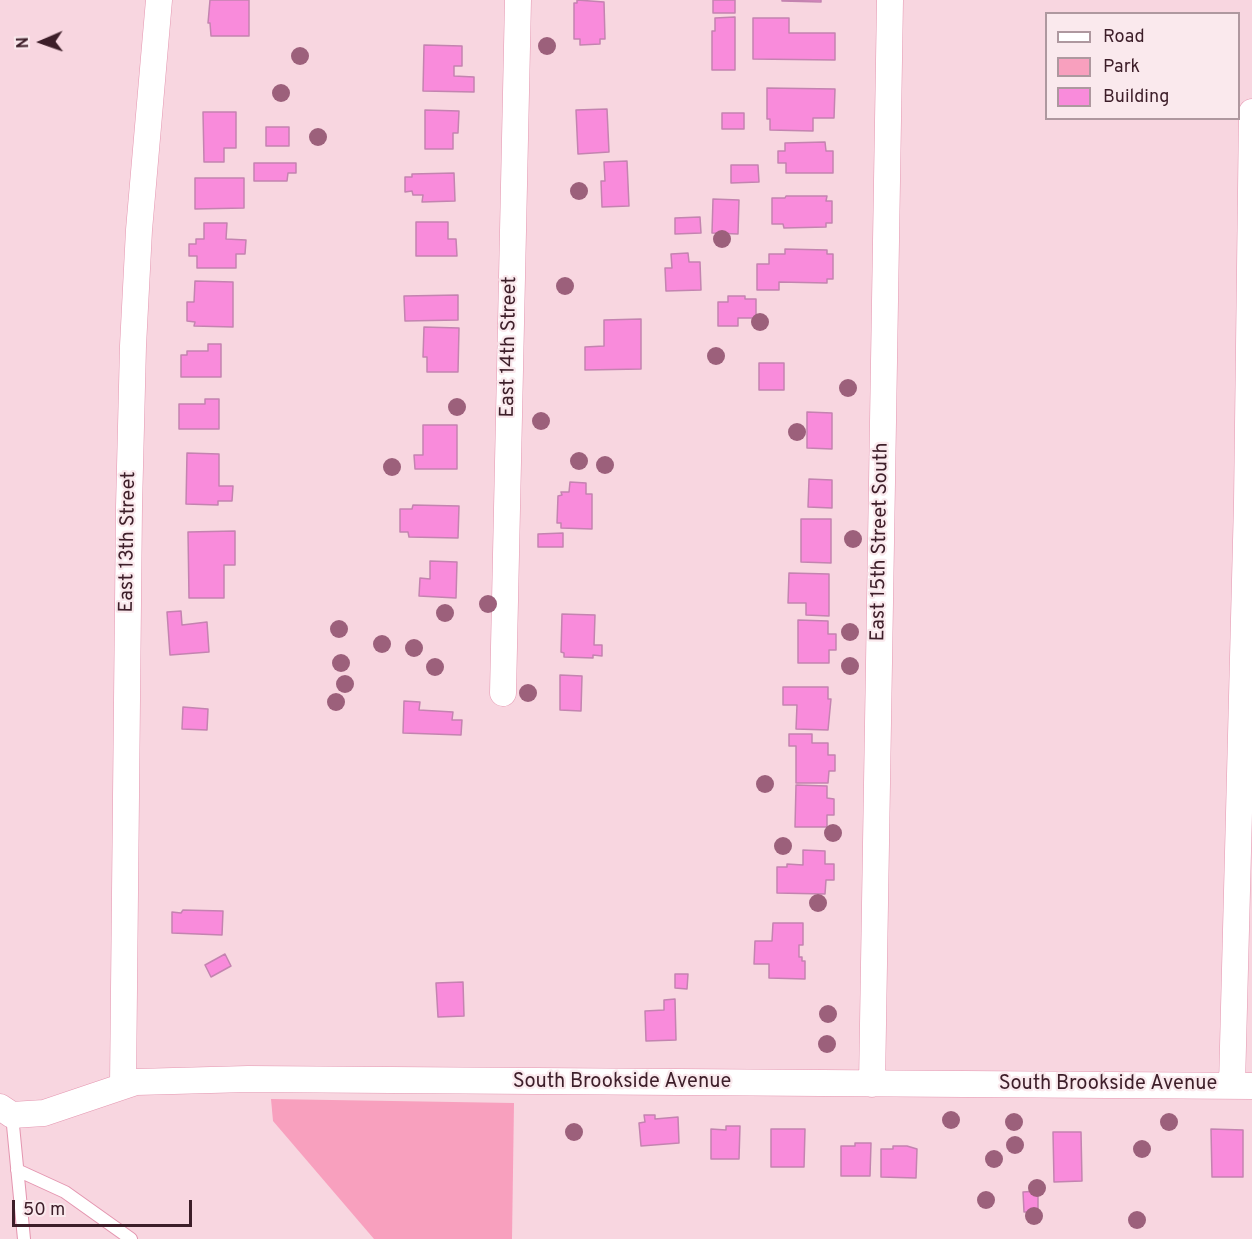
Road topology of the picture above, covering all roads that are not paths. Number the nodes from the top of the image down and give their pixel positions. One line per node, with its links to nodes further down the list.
1 (159, 0): 7 (street, East 13th Street)
2 (518, 0): 5 (street, East 14th Street)
3 (890, 0): 6 (street, East 15th Street South)
4 (1252, 112): 8 (street)
5 (503, 693)
6 (872, 1084): 7 (street, South Brookside Avenue); 8 (street, South Brookside Avenue)
7 (123, 1085): 9 (street, South Brookside Avenue)
8 (1242, 1085)
9 (6, 1111): 10 (lane)
10 (17, 1170): 11 (lane); 12 (lane)
11 (24, 1239)
12 (131, 1239)

